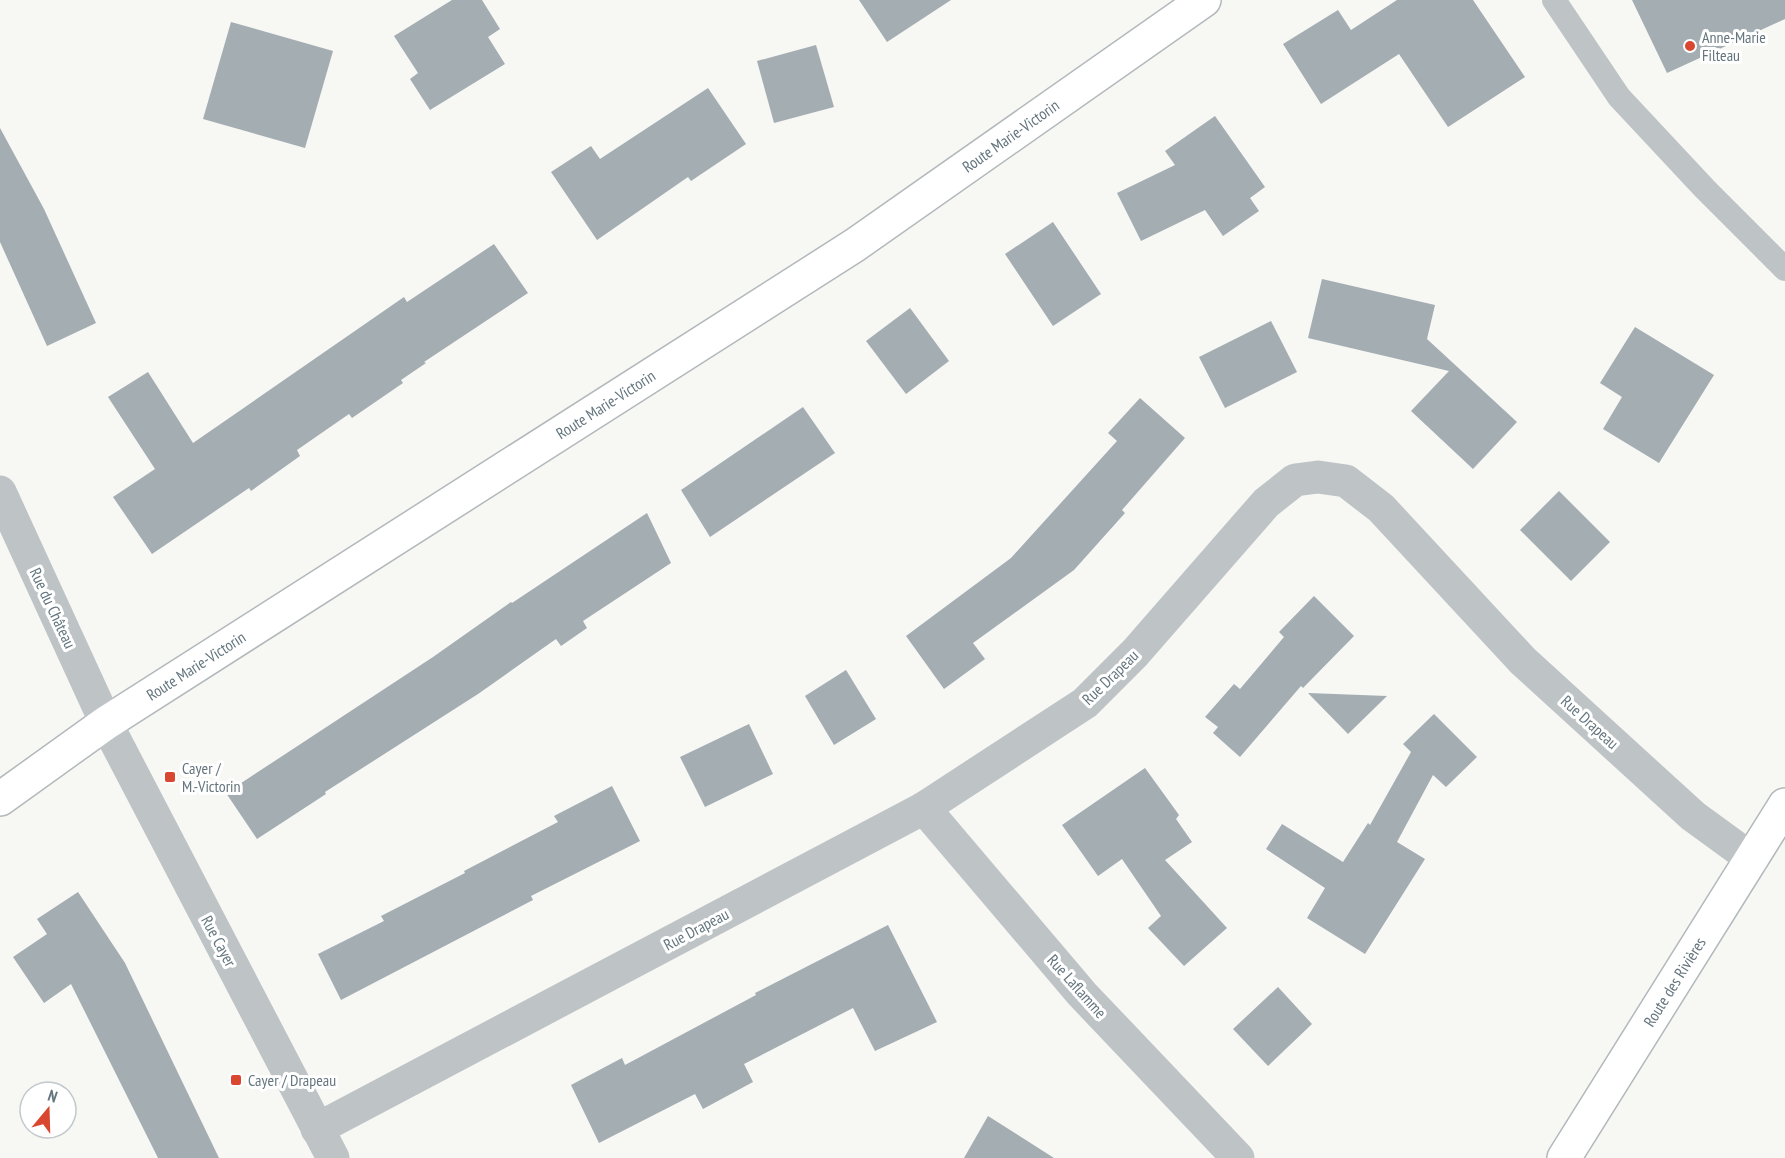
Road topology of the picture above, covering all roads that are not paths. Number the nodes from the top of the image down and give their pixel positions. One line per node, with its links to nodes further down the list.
1 (1204, 0): 5 (main road, Route Marie-Victorin)
2 (1554, 0): 3 (lane)
3 (1785, 269)
4 (0, 492): 5 (street, Rue du Château)
5 (106, 723): 6 (main road, Route Marie-Victorin); 10 (street, Rue Cayer)
6 (0, 799)
7 (1785, 805): 9 (main road, Route des Rivières)
8 (924, 808): 9 (street, Rue Drapeau); 10 (street, Rue Drapeau); 12 (street, Rue Laflamme)
9 (1752, 859): 13 (main road, Route des Rivières)
10 (317, 1129): 11 (street, Rue Cayer)
11 (333, 1158)
12 (1238, 1158)
13 (1564, 1158)

